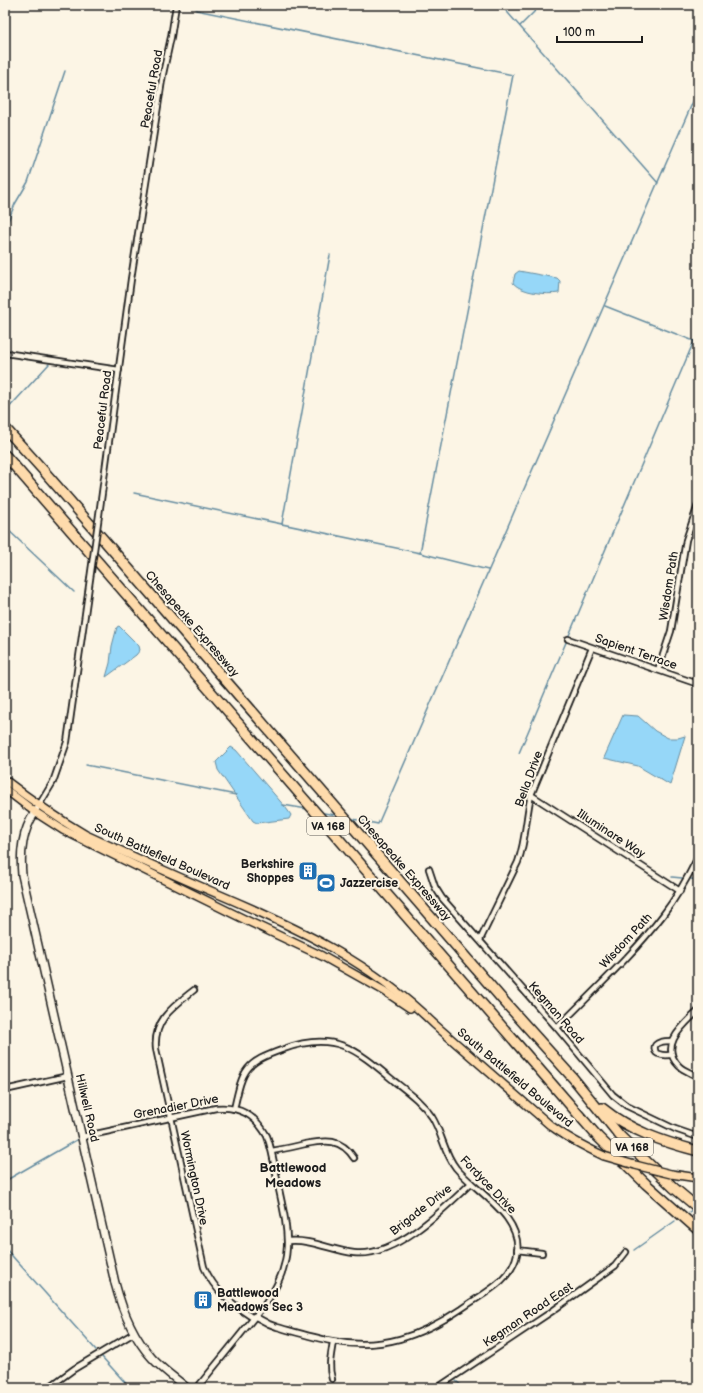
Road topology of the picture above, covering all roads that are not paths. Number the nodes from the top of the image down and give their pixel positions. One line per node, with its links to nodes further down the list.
1 (176, 5): 3 (street, Peaceful Road)
2 (5, 353): 3 (street)
3 (119, 370): 14 (street, Peaceful Road, bridge)
4 (5, 428): 27 (highway, Chesapeake Expressway / VA 168)
5 (5, 455): 39 (highway, VA 168)
6 (698, 505): 9 (street, Wisdom Path)
7 (568, 640): 8 (street, Sapient Terrace)
8 (592, 648): 9 (street, Sapient Terrace); 13 (street, Bella Drive)
9 (658, 670): 10 (street, Sapient Terrace)
10 (698, 684)
11 (5, 780): 14 (main road, South Battlefield Boulevard)
12 (5, 789): 14 (main road, South Battlefield Boulevard)
13 (531, 795): 17 (street, Illuminare Way); 18 (street, Bella Drive)
14 (37, 809): 21 (main road, South Battlefield Boulevard); 21 (main road, South Battlefield Boulevard); 25 (street, Hillwell Road)
15 (698, 857): 17 (street, Wisdom Path)
16 (429, 869): 18 (street, Kegman Road)
17 (680, 891): 22 (street, Wisdom Path)
18 (480, 940): 22 (street, Kegman Road)
19 (194, 990): 30 (street, Wormington Drive)
20 (698, 1011): 23 (street)
21 (434, 1024): 36 (main road, South Battlefield Boulevard, bridge)
22 (557, 1028): 31 (street, Kegman Road)
23 (672, 1041): 24 (street); 24 (street)
24 (672, 1055): 26 (street)
25 (68, 1076): 28 (street); 32 (street, Hillwell Road)
26 (698, 1077)
27 (573, 1078): 34 (highway); 38 (highway, Chesapeake Expressway / VA 168)
28 (5, 1090)
29 (234, 1109): 30 (street, Grenadier Drive); 33 (street, Grenadier Drive); 37 (street, Fordyce Drive)
30 (171, 1118): 32 (street, Grenadier Drive); 44 (street, Wormington Drive)
31 (698, 1137)
32 (82, 1138): 45 (street, Hillwell Road)
33 (272, 1151): 35 (street); 40 (street, Grenadier Drive)
34 (698, 1151)
35 (354, 1158)
36 (698, 1178)
37 (471, 1183): 40 (street, Brigade Drive); 41 (street, Fordyce Drive)
38 (698, 1208)
39 (698, 1230)
40 (288, 1241): 44 (street, Grenadier Drive)
41 (517, 1250): 42 (street); 46 (street, Fordyce Drive)
42 (542, 1252)
43 (626, 1252): 51 (street, Kegman Road East)
44 (254, 1317): 46 (street, Fordyce Drive); 50 (street, Grenadier Drive)
45 (134, 1333): 48 (street); 49 (street, Hillwell Road)
46 (333, 1342): 47 (street)
47 (332, 1379)
48 (48, 1388)
49 (187, 1388)
50 (197, 1388)
51 (436, 1388)

